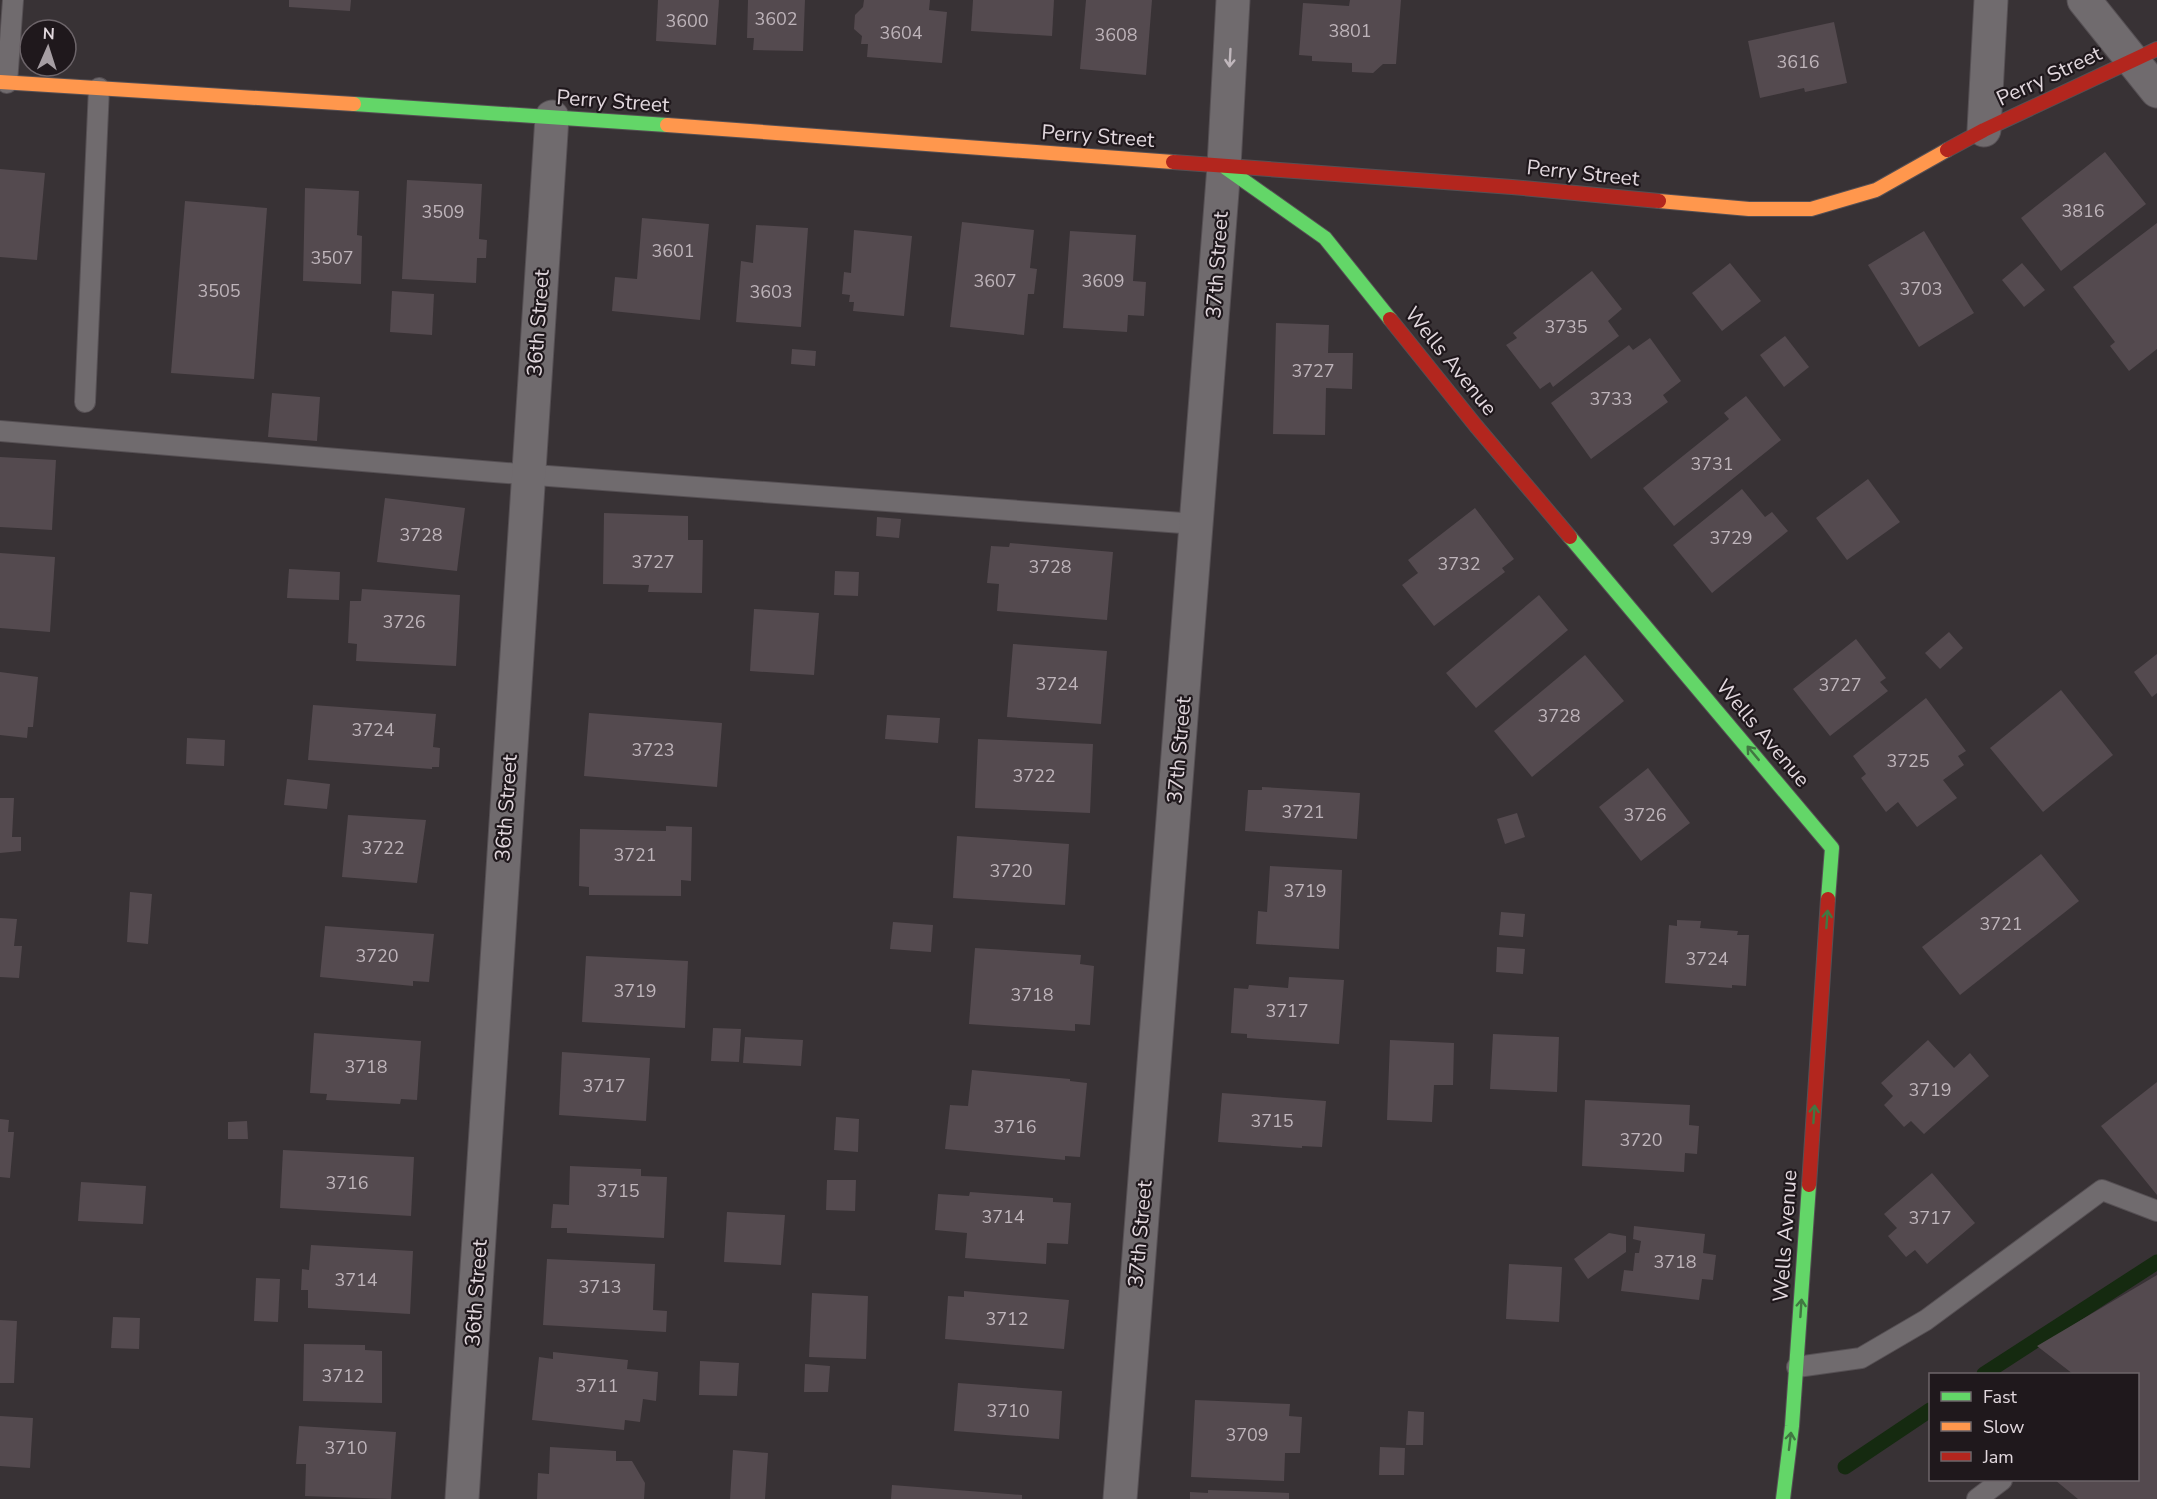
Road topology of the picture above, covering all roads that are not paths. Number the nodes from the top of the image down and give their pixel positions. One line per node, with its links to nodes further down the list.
1 (13, 0): 6 (lane)
2 (1233, 0): 11 (street, 37th Street, one-way to 11)
3 (1991, 0): 10 (street)
4 (2084, 0): 5 (street)
5 (2145, 55): 8 (street); 10 (street, Perry Street)
6 (4, 82): 7 (street, Perry Street)
7 (99, 88): 9 (street, Perry Street); 12 (lane)
8 (2157, 91)
9 (552, 117): 11 (street, Perry Street); 14 (street, 36th Street)
10 (1984, 130): 11 (street, Perry Street)
11 (1224, 166): 15 (street, 37th Street); 17 (street, Wells Avenue, one-way to 11)
12 (85, 402)
13 (0, 431): 14 (lane)
14 (528, 475): 15 (lane); 19 (street, 36th Street)
15 (1196, 524): 20 (street, 37th Street)
16 (2157, 1211): 17 (lane)
17 (1797, 1367): 21 (street, Wells Avenue, one-way to 17)
18 (2000, 1481): 22 (lane)
19 (462, 1499)
20 (1120, 1499)
21 (1783, 1499)
22 (1977, 1499)

